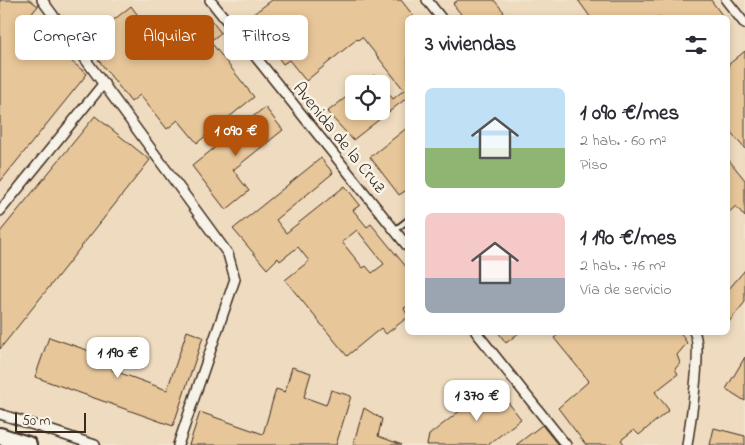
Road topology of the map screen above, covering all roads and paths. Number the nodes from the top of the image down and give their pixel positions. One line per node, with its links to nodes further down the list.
1 (42, 0): 7 (street)
2 (210, 0): 10 (street, Avenida de la Cruz)
3 (427, 0): 5 (street)
4 (726, 0): 6 (street)
5 (439, 15)
6 (745, 24)
7 (104, 83): 8 (street); 18 (street)
8 (0, 211)
9 (405, 222): 10 (lane)
10 (394, 231): 11 (street, Avenida de la Cruz)
11 (405, 244)
12 (478, 335): 19 (street)
13 (696, 335): 20 (street)
14 (0, 414): 17 (street)
15 (0, 436): 16 (highway)
16 (28, 445)
17 (95, 445)
18 (178, 445)
19 (566, 445)
20 (687, 445)

